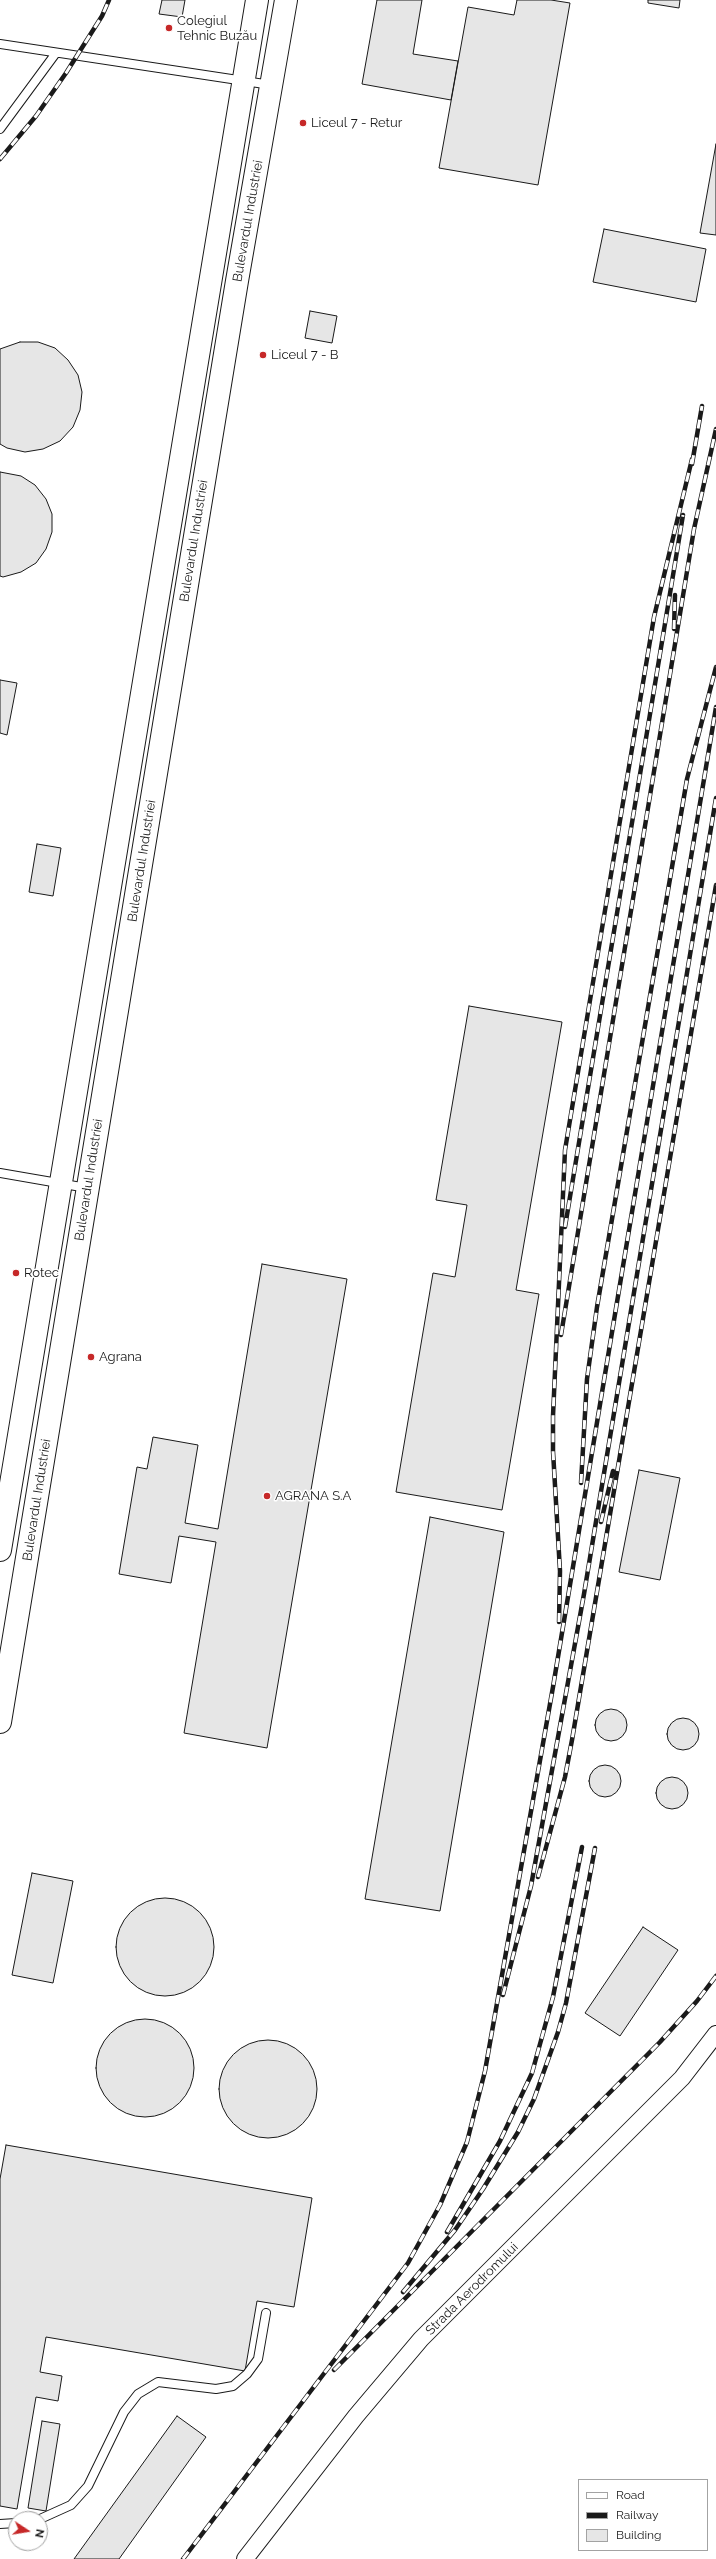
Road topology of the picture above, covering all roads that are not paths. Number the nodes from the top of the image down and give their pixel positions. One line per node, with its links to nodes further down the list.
1 (257, 0): 5 (main road, Bulevardul Industriei)
2 (286, 0): 6 (main road, Bulevardul Industriei)
3 (0, 44): 4 (lane)
4 (56, 53): 5 (lane); 7 (lane)
5 (244, 82): 6 (lane); 9 (main road, Bulevardul Industriei)
6 (272, 86): 10 (main road, Bulevardul Industriei)
7 (0, 129)
8 (0, 1173): 9 (lane)
9 (62, 1183): 10 (lane); 11 (main road, Bulevardul Industriei)
10 (88, 1188): 12 (main road, Bulevardul Industriei)
11 (0, 1550)
12 (0, 1722)
13 (716, 2034): 16 (street, Strada Aerodromului)
14 (266, 2313): 15 (lane)
15 (48, 2516)
16 (245, 2559)

